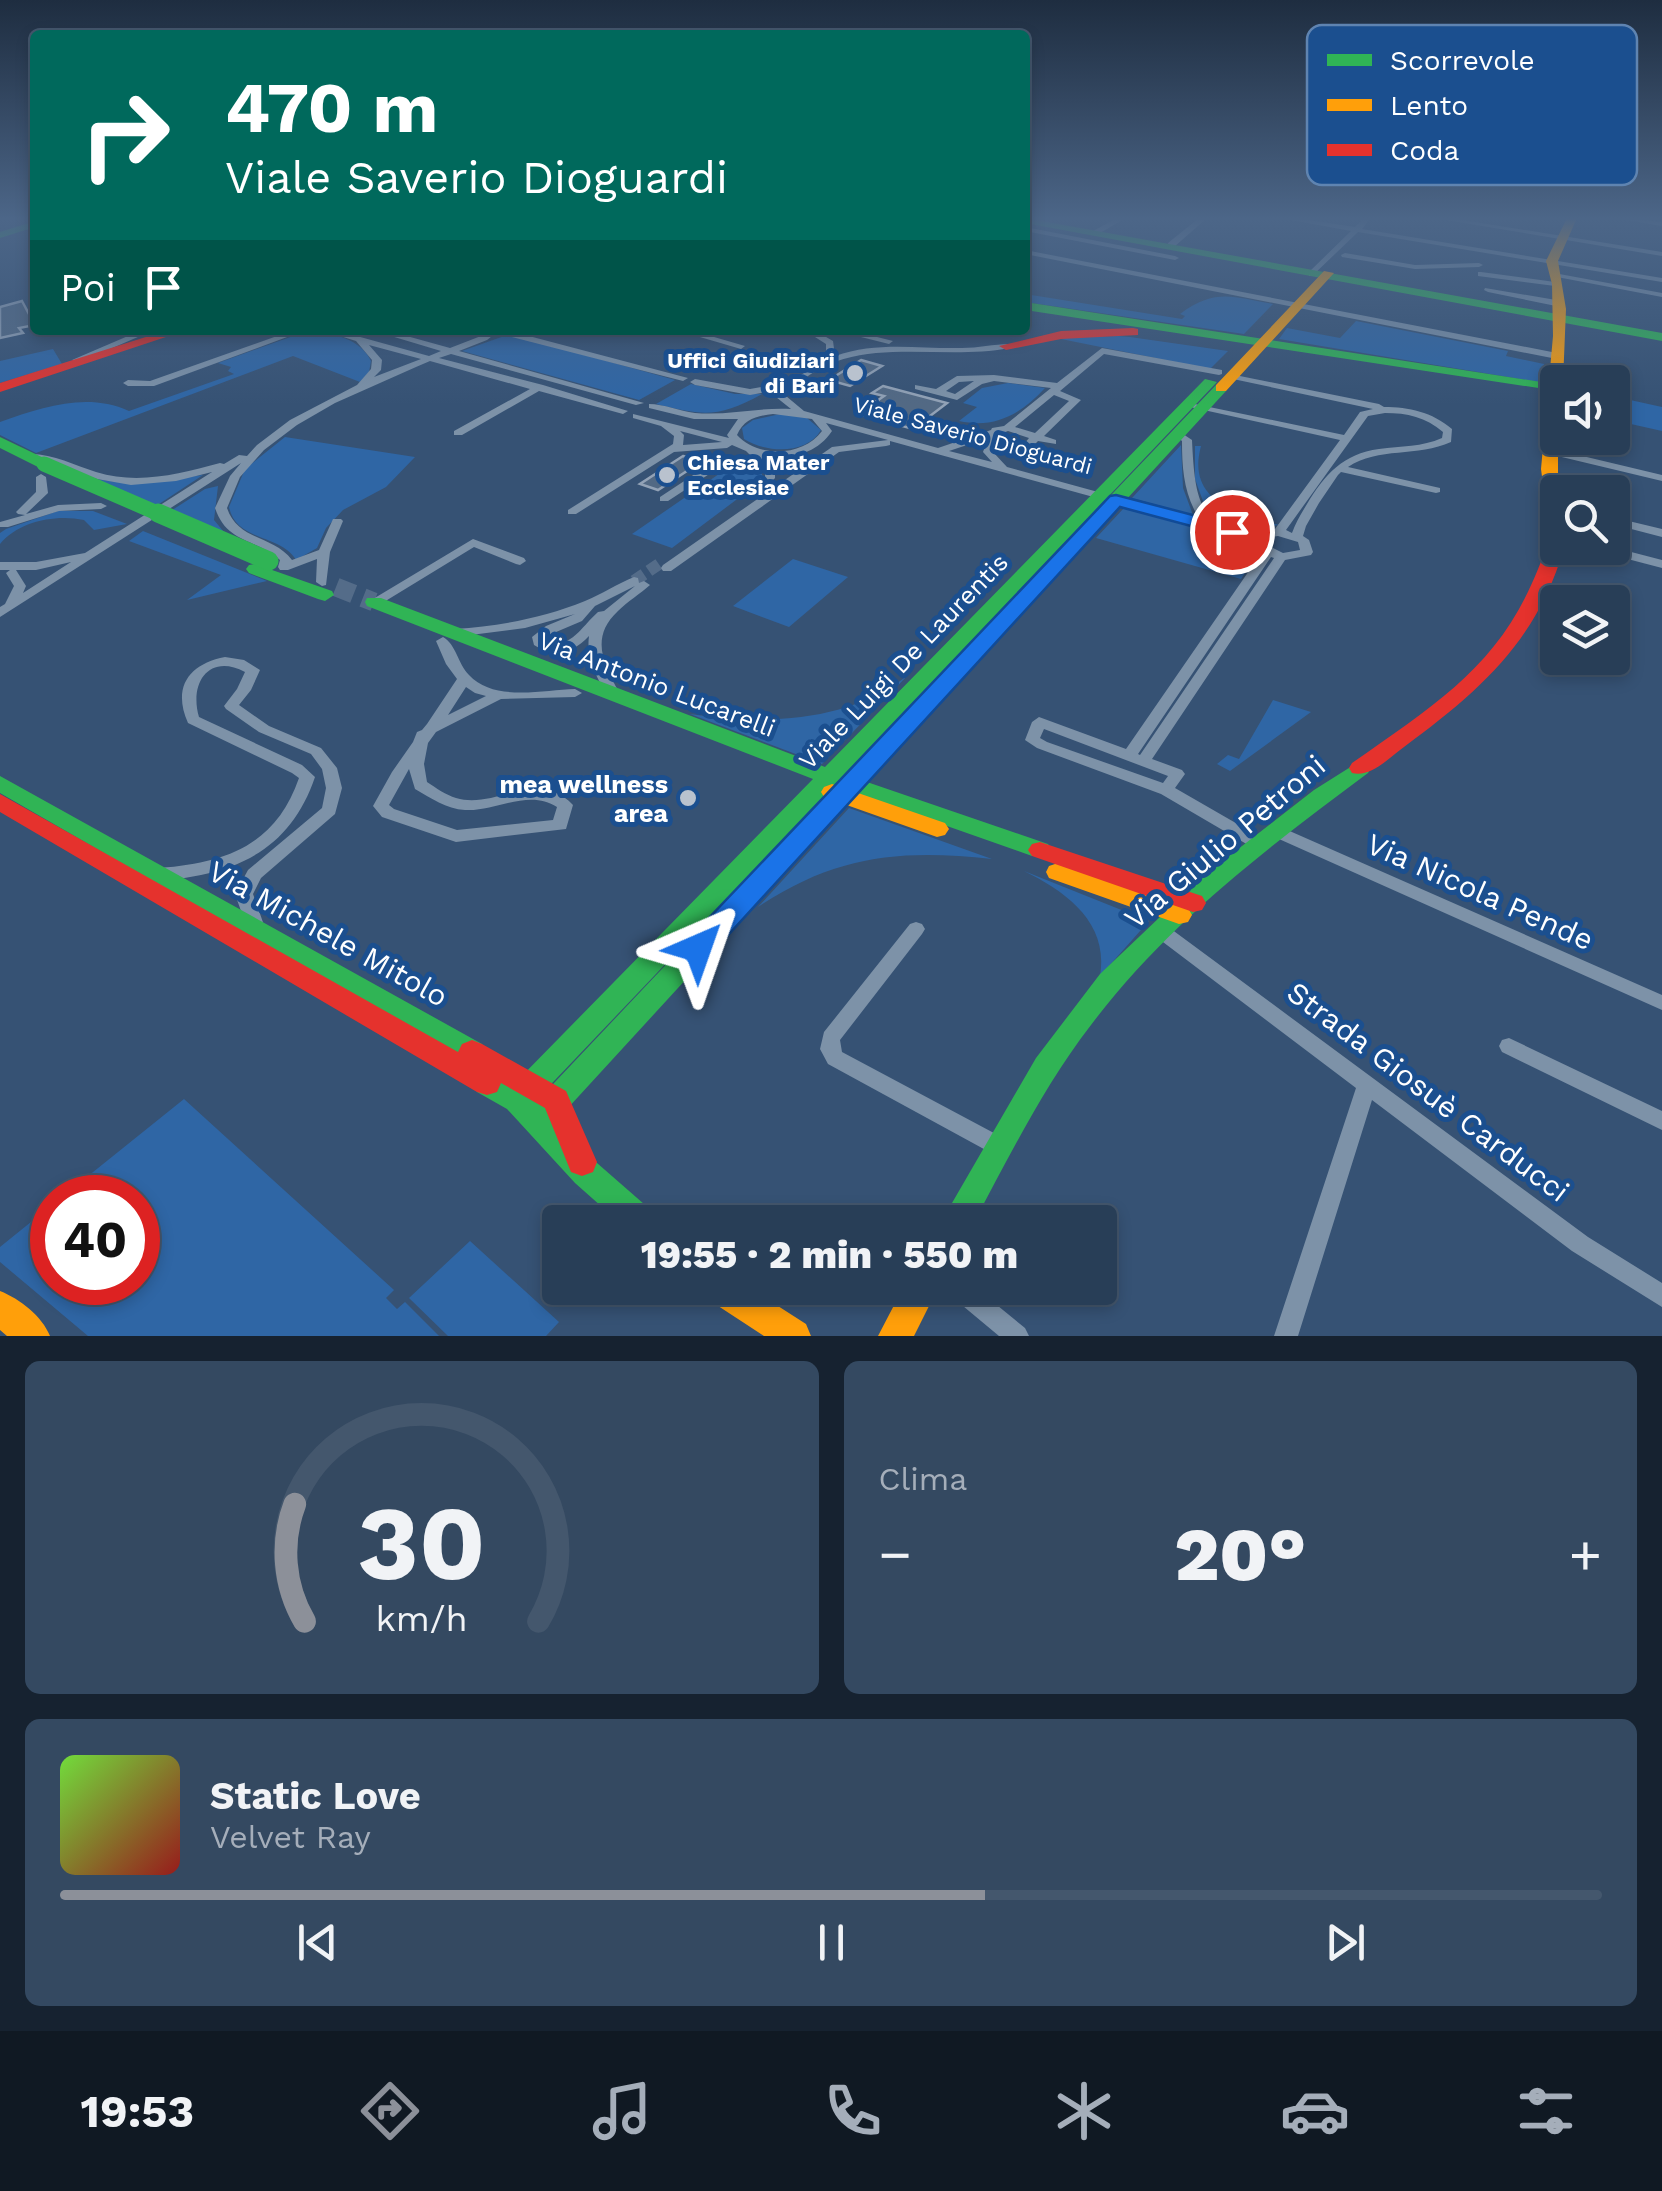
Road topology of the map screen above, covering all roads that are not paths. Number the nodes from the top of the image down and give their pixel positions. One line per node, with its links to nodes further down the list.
1 (1167, 280): 13 (street)
2 (1314, 280): 13 (main road, Viale Luigi De Laurentis)
3 (1368, 280): 12 (main road)
4 (1399, 280): 10 (main road)
5 (1483, 280): 12 (street)
6 (1514, 280): 10 (street)
7 (1534, 280): 10 (street)
8 (1557, 280): 10 (main road)
9 (1659, 280): 10 (street)
10 (1556, 293): 11 (street); 12 (main road); 32 (main road); 42 (main road)
11 (1662, 295)
12 (1487, 296)
13 (1291, 305): 35 (main road, Viale Luigi De Laurentis); 42 (street)
14 (1030, 312): 35 (main road)
15 (1030, 312): 17 (main road)
16 (1030, 312): 31 (main road)
17 (1134, 332): 31 (main road); 37 (main road)
18 (141, 335): 38 (street)
19 (163, 335): 38 (main road)
20 (288, 335): 52 (street)
21 (344, 335): 33 (street)
22 (414, 335): 40 (street)
23 (490, 335): 40 (street)
24 (514, 335): 48 (street)
25 (699, 335): 36 (street)
26 (817, 335): 34 (street)
27 (838, 335): 34 (street)
28 (846, 335): 41 (street)
29 (860, 335): 39 (street)
30 (1021, 335): 37 (main road)
31 (1172, 336): 35 (main road)
32 (1662, 336)
33 (360, 339): 44 (street); 59 (street)
34 (828, 342): 41 (street); 45 (street)
35 (1253, 345): 43 (main road); 47 (main road, Viale Luigi De Laurentis); 54 (main road)
36 (741, 346)
37 (1006, 346): 39 (street)
38 (114, 349): 56 (main road)
39 (944, 350): 41 (street)
40 (452, 351): 44 (street); 64 (street)
41 (852, 351): 45 (street)
42 (1557, 356): 46 (main road)
43 (1348, 358): 54 (main road); 62 (main road)
44 (433, 359): 55 (street); 59 (street)
45 (830, 360): 61 (street)
46 (1556, 365)
47 (1226, 374): 58 (street); 66 (main road, Viale Luigi De Laurentis); 67 (street)
48 (682, 378)
49 (960, 378): 50 (street); 53 (street); 60 (street)
50 (994, 378): 53 (street); 58 (street)
51 (695, 382): 61 (street)
52 (128, 383)
53 (972, 386): 60 (street)
54 (1480, 386): 63 (main road)
55 (540, 387): 68 (street); 77 (street)
56 (0, 388)
57 (918, 388): 60 (street)
58 (1055, 389): 76 (street); 80 (street)
59 (356, 391): 83 (street)
60 (938, 392)
61 (776, 393): 69 (street); 70 (street)
62 (1540, 394)
63 (1540, 394)
64 (639, 402)
65 (652, 406): 70 (street)
66 (1196, 406): 78 (main road, Viale Luigi De Laurentis); 79 (street)
67 (1387, 408)
68 (623, 412)
69 (804, 414): 72 (street); 73 (street, Viale Saverio Dioguardi)
70 (734, 415): 72 (street)
71 (636, 416): 74 (street)
72 (749, 416): 85 (street)
73 (816, 418): 75 (street, Viale Saverio Dioguardi); 85 (street)
74 (666, 424): 85 (street); 88 (street)
75 (847, 427): 86 (street, Viale Saverio Dioguardi); 87 (street)
76 (1002, 429): 80 (street); 89 (street); 99 (street)
77 (458, 432)
78 (1172, 432): 104 (main road, Viale Luigi De Laurentis); 111 (street)
79 (1344, 438): 93 (street); 95 (street)
80 (1032, 439): 82 (street)
81 (0, 442): 97 (main road)
82 (1052, 442)
83 (260, 445): 90 (street); 122 (street)
84 (719, 446): 85 (street); 88 (street); 96 (street)
85 (743, 446): 96 (street)
86 (917, 446): 87 (street); 89 (street, Viale Saverio Dioguardi)
87 (838, 448): 100 (street)
88 (672, 449): 107 (street)
89 (936, 451): 99 (street, Viale Saverio Dioguardi)
90 (248, 454): 97 (street); 116 (street)
91 (1569, 455): 102 (street)
92 (0, 456): 97 (main road)
93 (1362, 457): 98 (street); 101 (street)
94 (714, 460): 105 (street)
95 (1325, 464): 98 (street); 113 (street)
96 (767, 466): 100 (street); 124 (street)
97 (35, 467): 106 (main road); 110 (street); 122 (main road, bridge)
98 (1339, 468): 101 (street); 115 (street)
99 (1006, 470): 104 (street, Viale Saverio Dioguardi)
100 (803, 471): 124 (street)
101 (1386, 478): 103 (street)
102 (1662, 478)
103 (1436, 490)
104 (1107, 498): 111 (street, Viale Saverio Dioguardi); 139 (main road, Viale Luigi De Laurentis); 141 (main road, Viale Luigi De Laurentis)
105 (664, 500)
106 (101, 506): 110 (street); 122 (main road)
107 (572, 512)
108 (337, 521): 118 (street)
109 (1630, 525): 114 (street)
110 (2, 526)
111 (1212, 526): 112 (street, Viale Saverio Dioguardi)
112 (1232, 532): 113 (street, Viale Saverio Dioguardi); 117 (street, Viale Saverio Dioguardi)
113 (1272, 532): 115 (street, Viale Saverio Dioguardi); 117 (street)
114 (1662, 533)
115 (1297, 536): 117 (street)
116 (104, 546): 125 (street); 126 (street)
117 (1269, 551): 138 (street)
118 (324, 552): 122 (street); 127 (street)
119 (1630, 556): 121 (street)
120 (520, 560): 128 (street, Via Antonio Lucarelli)
121 (1662, 564)
122 (269, 565): 127 (main road); 127 (main road)
123 (1549, 565): 144 (main road, Via Giulio Petroni)
124 (663, 566)
125 (9, 568): 126 (street); 130 (street)
126 (53, 579): 130 (street)
127 (328, 588)
128 (368, 606): 132 (main road, Via Antonio Lucarelli)
129 (590, 607): 131 (street); 131 (street); 132 (street)
130 (4, 611)
131 (603, 615): 134 (street)
132 (448, 637): 133 (street); 134 (main road, Via Antonio Lucarelli)
133 (463, 680): 135 (street); 136 (street)
134 (594, 691): 135 (street); 139 (main road, Via Antonio Lucarelli); 139 (main road, Via Antonio Lucarelli)
135 (496, 697): 136 (street)
136 (454, 711): 137 (street)
137 (422, 735): 137 (street)
138 (1138, 756): 142 (street); 142 (street, Via Nicola Pende)
139 (823, 781): 141 (main road, Via Antonio Lucarelli); 153 (main road, Viale Luigi De Laurentis)
140 (0, 784): 145 (main road, Via Michele Mitolo)
141 (846, 790): 146 (main road, Via Antonio Lucarelli); 154 (main road, Viale Luigi De Laurentis)
142 (1166, 790): 144 (street, Via Nicola Pende)
143 (0, 802): 153 (main road, Via Michele Mitolo)
144 (1269, 838): 146 (main road, Via Giulio Petroni); 150 (street, Via Nicola Pende)
145 (159, 874): 147 (main road, Via Michele Mitolo); 147 (street)
146 (1186, 909): 149 (main road, Via Giulio Petroni)
147 (256, 928): 153 (main road, Via Michele Mitolo)
148 (916, 929): 157 (street)
149 (1162, 930): 152 (street, Strada Giosuè Carducci); 157 (main road, Via Giulio Petroni)
150 (1662, 1003)
151 (1508, 1046): 156 (street)
152 (1368, 1084): 161 (street, Strada Giosuè Carducci); 170 (street)
153 (524, 1092): 154 (main road, Via Michele Mitolo); 155 (main road, Via Michele Mitolo)
154 (556, 1100): 155 (main road, Viale Luigi De Laurentis); 158 (main road, Via Michele Mitolo)
155 (536, 1121): 158 (main road, Via Michele Mitolo)
156 (1662, 1121)
157 (1000, 1147): 160 (main road, Via Giulio Petroni)
158 (586, 1173): 159 (main road, Via Michele Mitolo)
159 (621, 1205)
160 (967, 1205)
161 (1662, 1296)
162 (747, 1305): 167 (main road)
163 (911, 1305): 168 (main road)
164 (980, 1305): 169 (street)
165 (0, 1308): 166 (main road)
166 (33, 1336)
167 (794, 1336)
168 (894, 1336)
169 (1018, 1336)
170 (1286, 1336)

